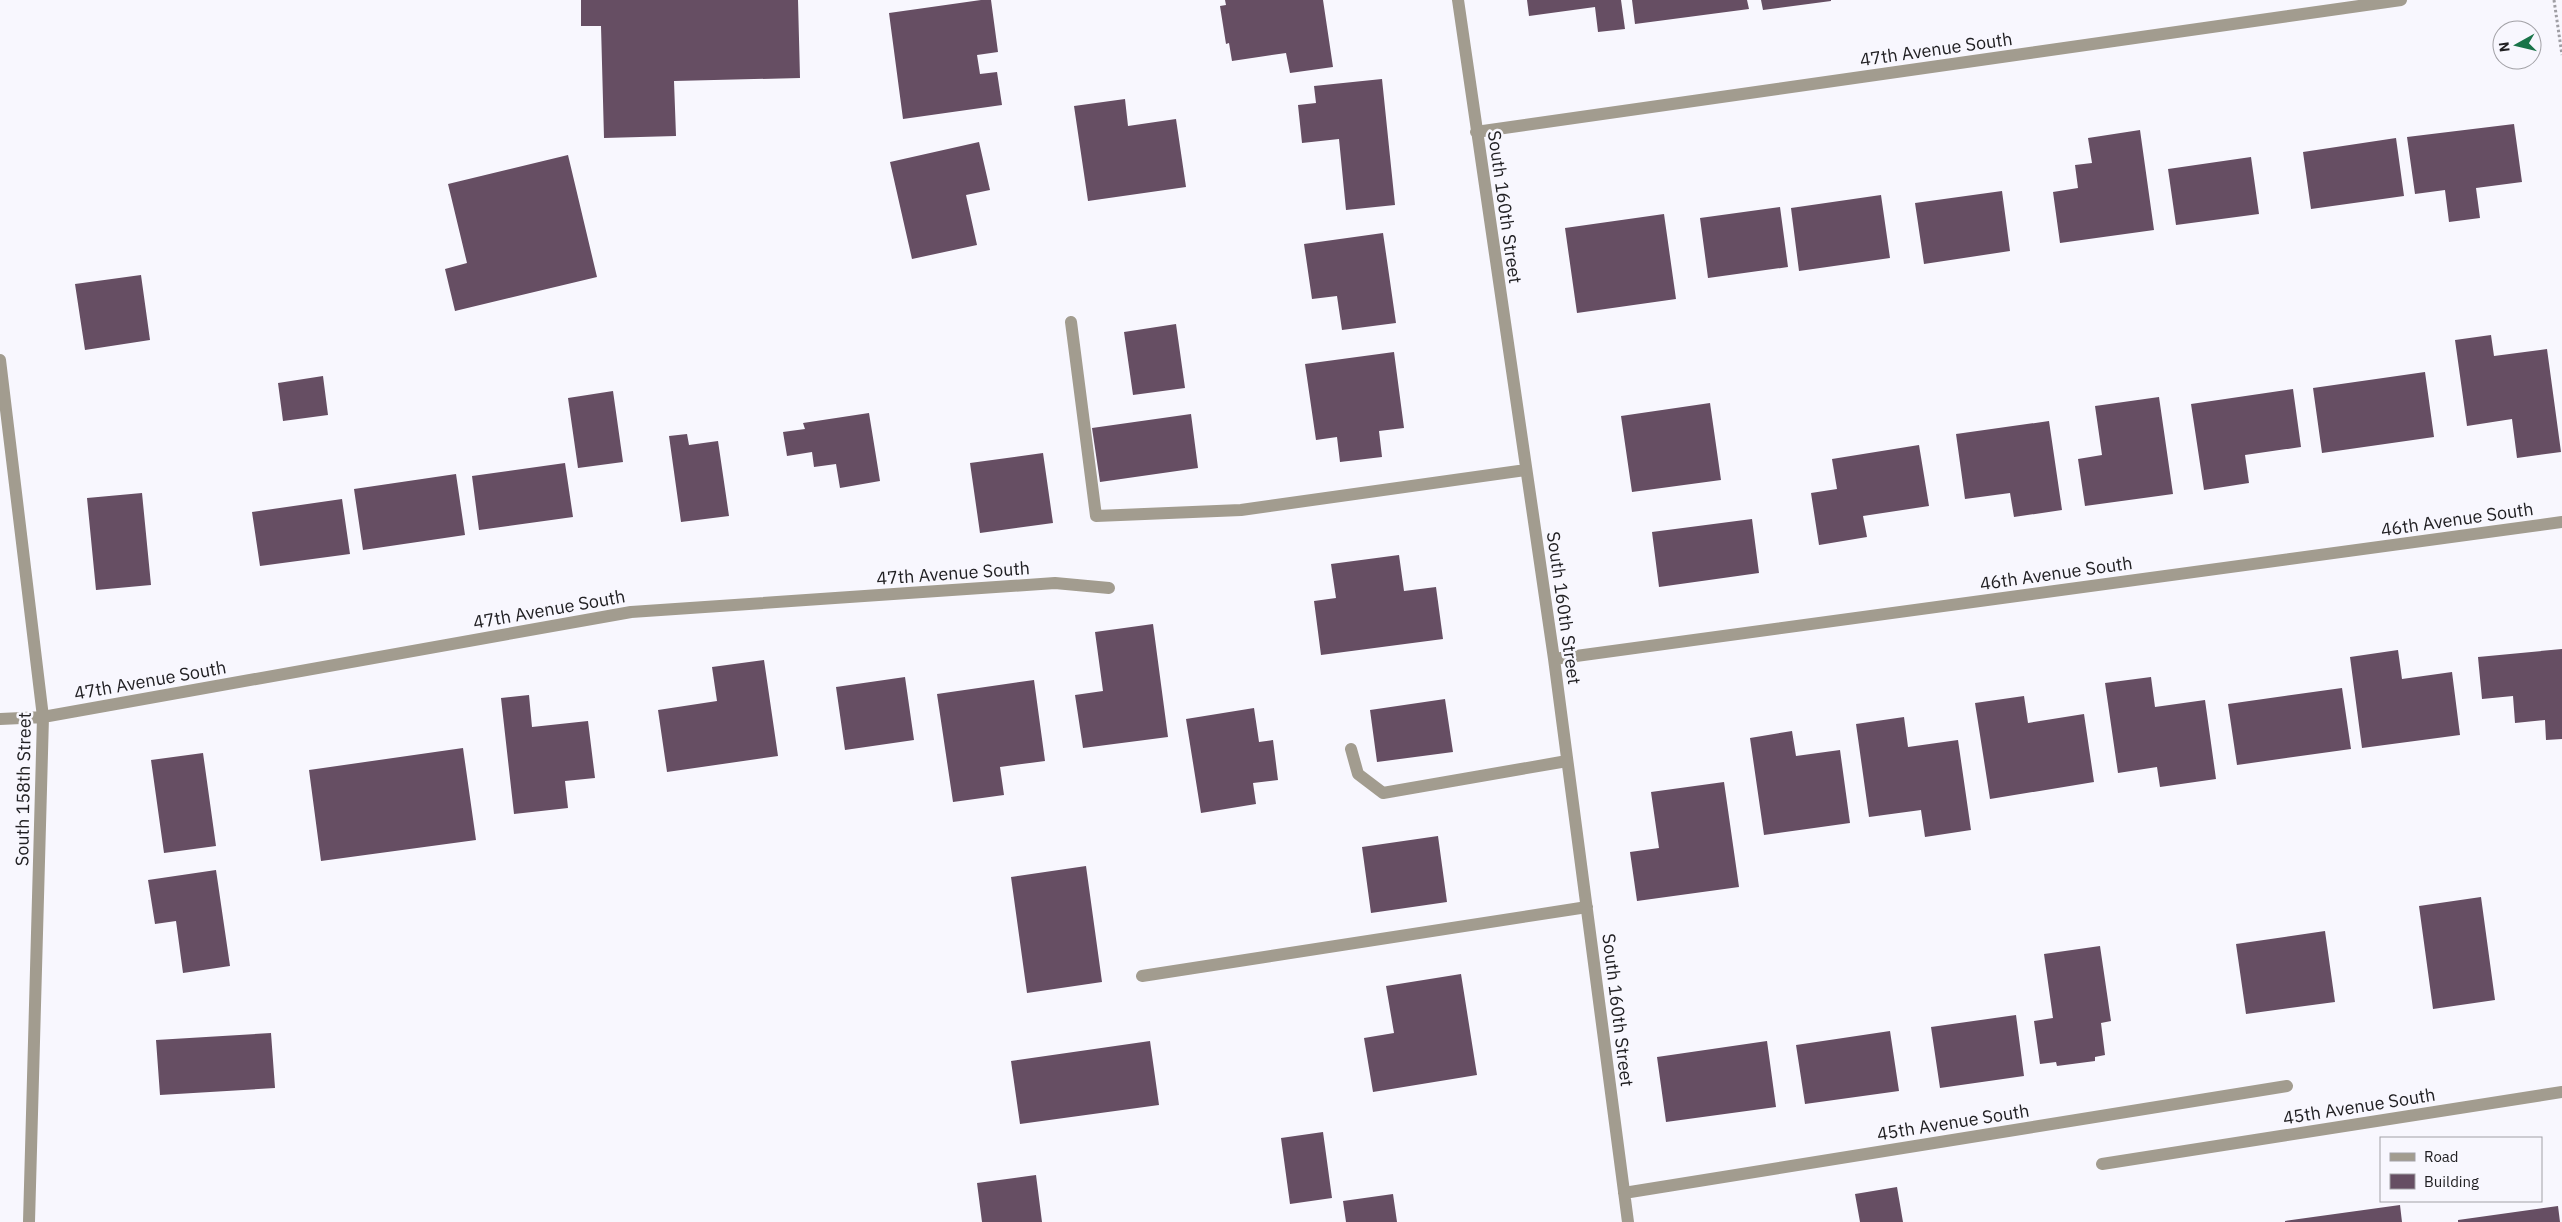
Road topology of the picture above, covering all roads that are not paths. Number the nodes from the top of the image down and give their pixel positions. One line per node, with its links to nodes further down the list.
1 (1458, 0): 3 (street, South 160th Street)
2 (2401, 0): 3 (street, 47th Avenue South)
3 (1476, 132): 6 (street, South 160th Street)
4 (1072, 322): 6 (street)
5 (0, 360): 10 (street, South 158th Street)
6 (1526, 470): 9 (street, South 160th Street)
7 (2562, 522): 9 (street, 46th Avenue South)
8 (1109, 588): 10 (street, 47th Avenue South)
9 (1554, 659): 13 (street, South 160th Street)
10 (43, 717): 11 (street, 47th Avenue South); 20 (street, South 158th Street)
11 (0, 719)
12 (1351, 749): 13 (street)
13 (1567, 761): 14 (street, South 160th Street)
14 (1586, 907): 15 (street); 19 (street, South 160th Street)
15 (1142, 976)
16 (2287, 1086): 19 (street, 45th Avenue South)
17 (2562, 1092): 18 (street, 45th Avenue South)
18 (2102, 1164)
19 (1624, 1193): 21 (street, South 160th Street)
20 (29, 1222)
21 (1628, 1222)

